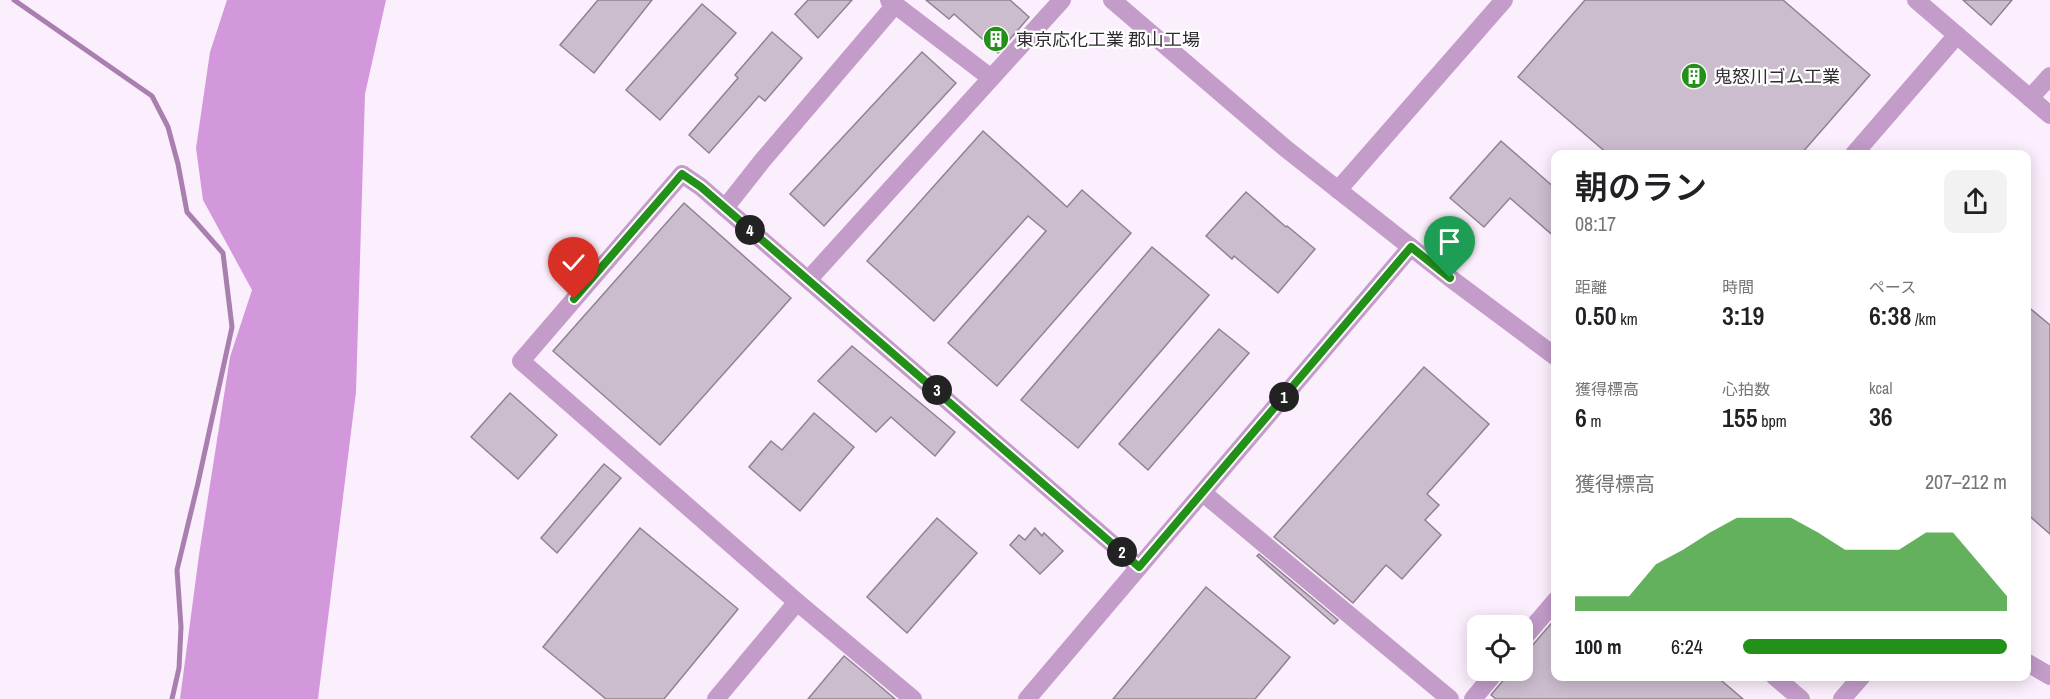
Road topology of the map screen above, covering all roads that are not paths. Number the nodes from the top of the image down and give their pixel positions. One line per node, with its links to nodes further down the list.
1 (1062, 0): 8 (street)
2 (1112, 0): 12 (street)
3 (1504, 0): 12 (street)
4 (1916, 0): 6 (street)
5 (892, 3): 8 (street); 13 (street)
6 (1957, 35): 9 (street); 11 (street)
7 (2050, 76): 9 (street)
8 (991, 78): 15 (street)
9 (2030, 98): 10 (street)
10 (2050, 115)
11 (1857, 150)
12 (1338, 190): 14 (street)
13 (725, 208): 15 (street); 19 (street)
14 (1411, 247): 16 (street); 17 (street)
15 (809, 279): 18 (street)
16 (1551, 353)
17 (1203, 493): 18 (street); 30 (street)
18 (1139, 567): 29 (street)
19 (797, 603): 27 (street); 28 (street)
20 (1551, 606): 21 (street)
21 (1533, 627)
22 (2031, 665): 23 (street)
23 (2050, 676)
24 (1488, 681): 31 (street)
25 (1780, 681): 32 (street)
26 (1858, 681): 33 (street)
27 (716, 699)
28 (913, 699)
29 (1027, 699)
30 (1450, 699)
31 (1473, 699)
32 (1801, 699)
33 (1842, 699)

